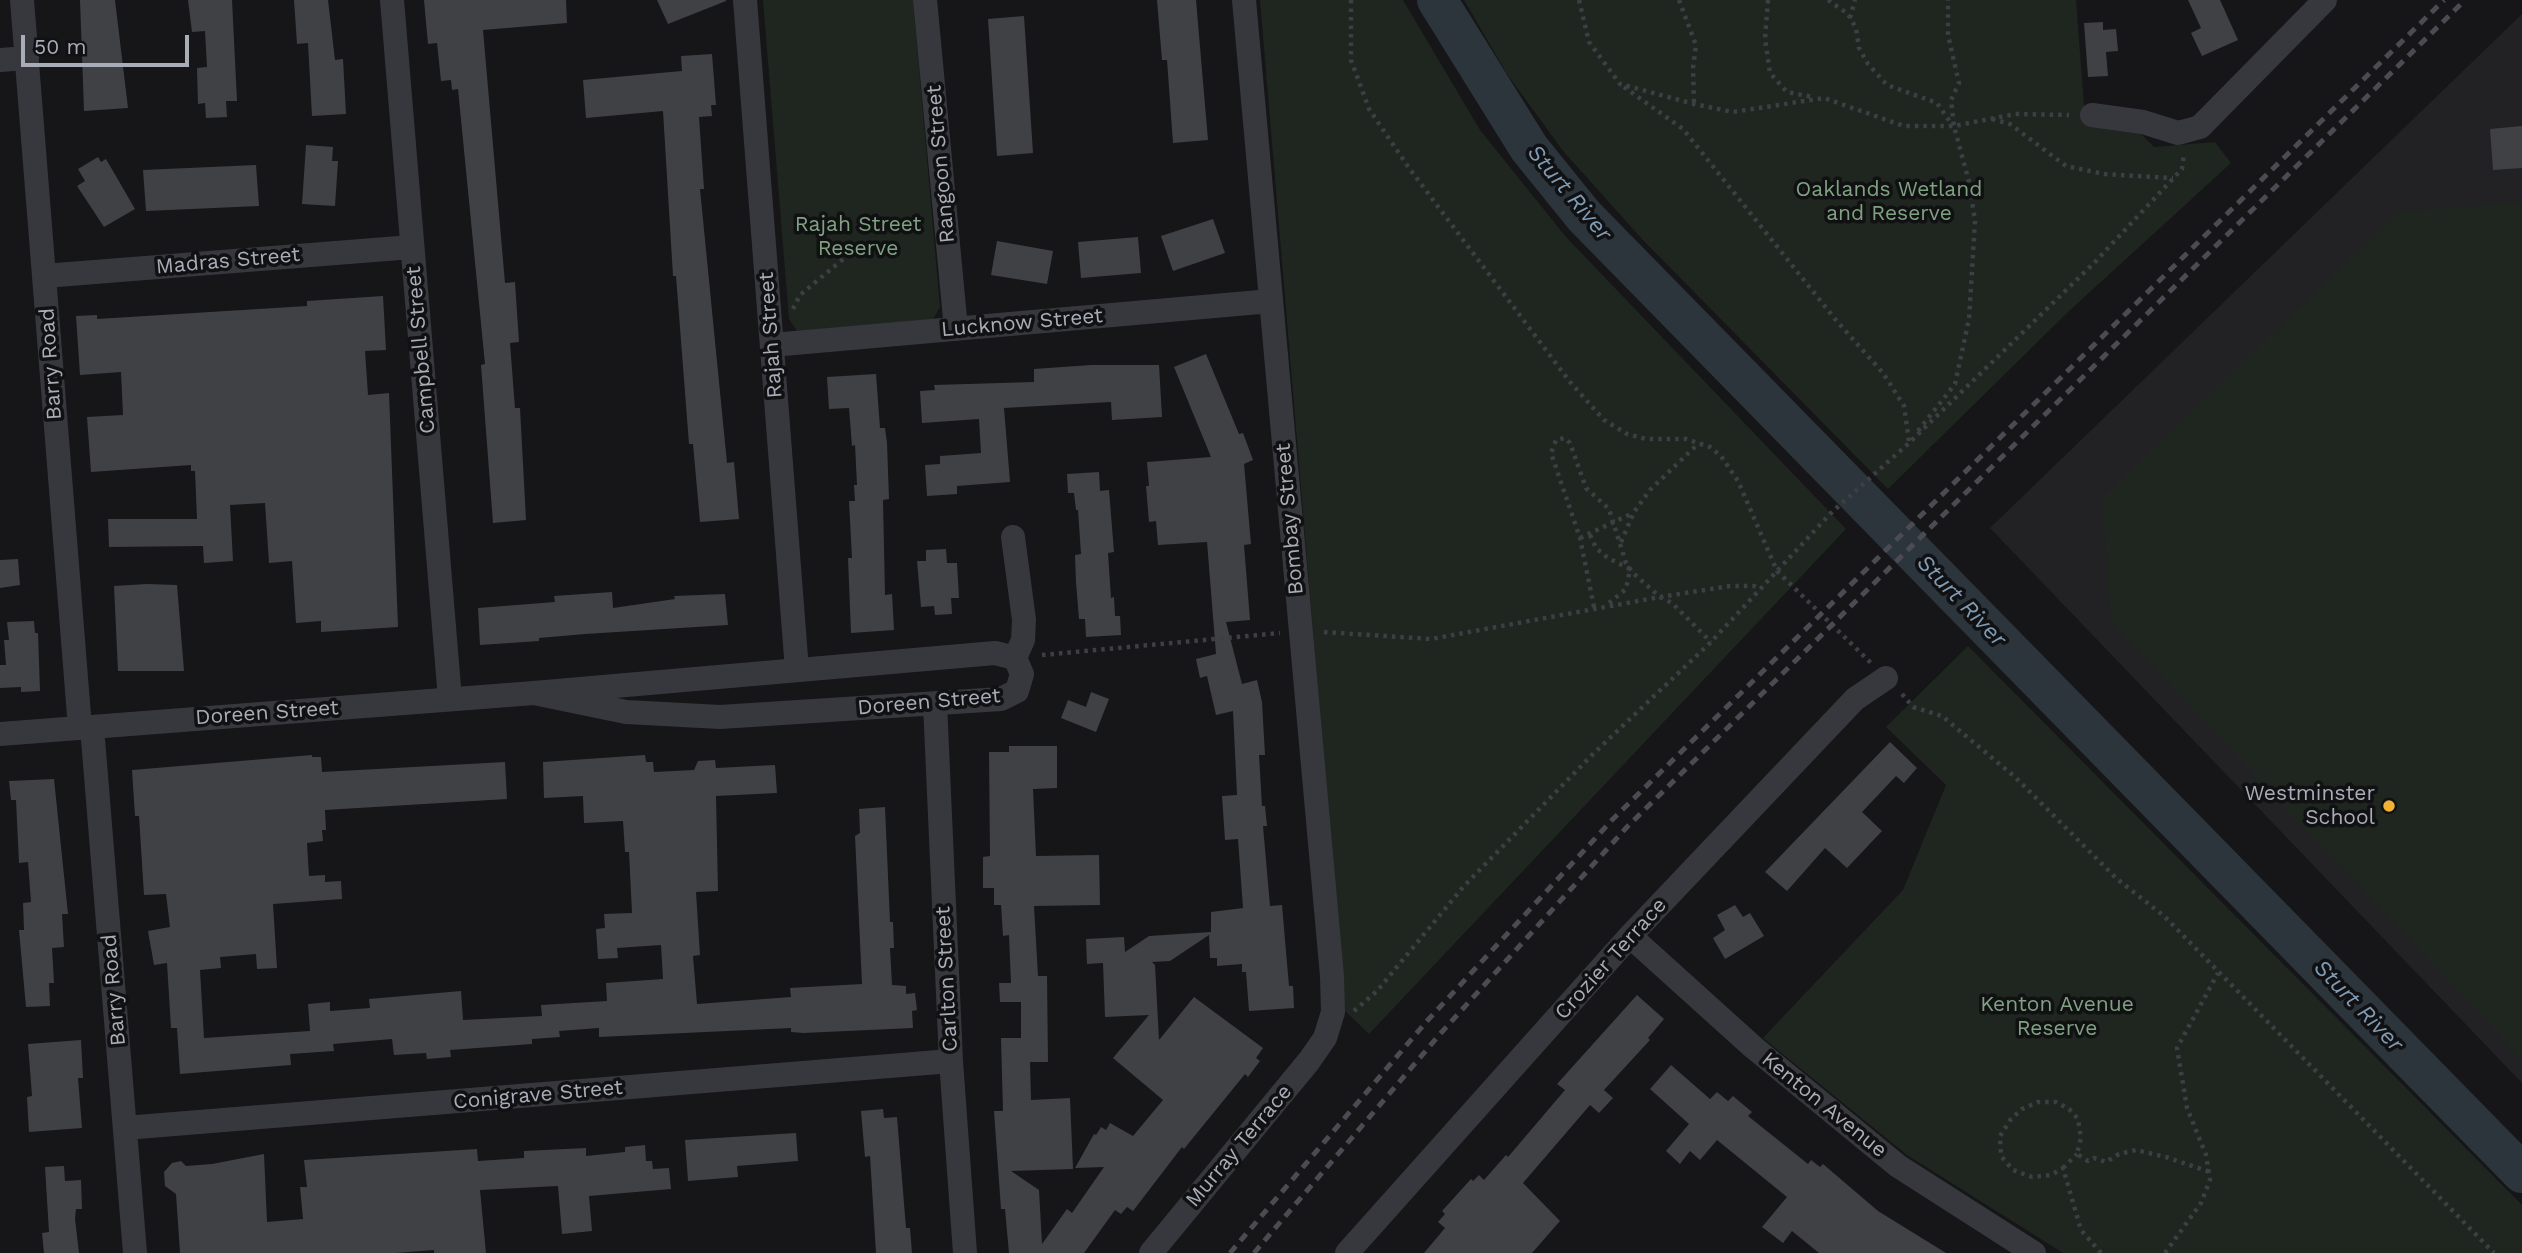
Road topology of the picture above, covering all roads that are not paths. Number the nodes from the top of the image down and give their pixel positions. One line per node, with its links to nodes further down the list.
1 (22, 0): 7 (street, Barry Road)
2 (392, 0): 10 (street, Campbell Street)
3 (745, 0): 14 (street, Rajah Street)
4 (925, 0): 13 (street, Rangoon Street)
5 (1244, 0): 12 (street, Bombay Street)
6 (2312, 4): 9 (street)
7 (27, 58): 8 (street); 11 (street, Barry Road)
8 (0, 60)
9 (2092, 115)
10 (412, 247): 11 (street, Madras Street); 20 (street, Campbell Street)
11 (44, 276): 22 (street, Barry Road)
12 (1271, 301): 13 (street, Lucknow Street); 25 (street, Bombay Street)
13 (956, 329): 14 (street, Lucknow Street)
14 (772, 345): 17 (street, Rajah Street)
15 (1013, 537): 16 (street)
16 (1015, 658): 17 (street, Doreen Street); 21 (street, Doreen Street)
17 (797, 670): 19 (street, Doreen Street)
18 (1886, 678): 24 (street, Crozier Terrace)
19 (534, 693): 20 (street, Doreen Street); 21 (street, Doreen Street)
20 (450, 699): 22 (street, Doreen Street)
21 (935, 704): 26 (street, Carlton Street)
22 (86, 727): 23 (street, Doreen Street); 27 (street, Barry Road)
23 (0, 734)
24 (1630, 936): 31 (street, Crozier Terrace); 32 (street, Kenton Avenue)
25 (1325, 1038): 30 (street, Murray Terrace)
26 (951, 1061): 27 (street, Conigrave Street); 29 (street, Carlton Street)
27 (125, 1128): 28 (street, Barry Road)
28 (135, 1253)
29 (965, 1253)
30 (1151, 1253)
31 (1347, 1253)
32 (2034, 1253)

